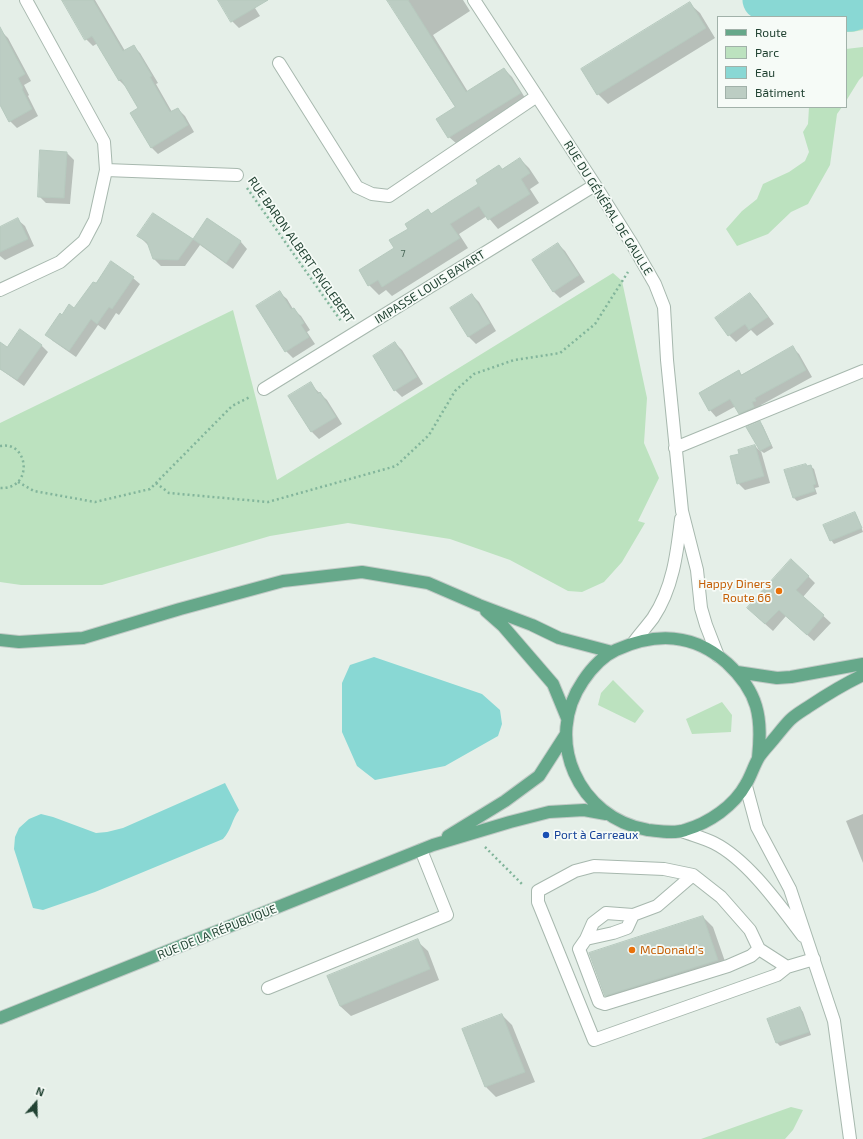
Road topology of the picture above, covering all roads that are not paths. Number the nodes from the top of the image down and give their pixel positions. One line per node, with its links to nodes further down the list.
1 (26, 0): 5 (street)
2 (474, 0): 4 (street, RUE DU GÉNÉRAL DE GAULLE)
3 (279, 63): 4 (street)
4 (537, 96): 7 (street, RUE DU GÉNÉRAL DE GAULLE)
5 (106, 170): 6 (street); 8 (street)
6 (237, 175)
7 (595, 185): 10 (street, IMPASSE LOUIS BAYART); 11 (street, RUE DU GÉNÉRAL DE GAULLE)
8 (0, 290)
9 (863, 370): 11 (street)
10 (264, 389)
11 (675, 448): 12 (street, RUE DU GÉNÉRAL DE GAULLE)
12 (682, 511): 15 (street, RUE DU GÉNÉRAL DE GAULLE); 17 (street, RUE DU GÉNÉRAL DE GAULLE)
13 (479, 605): 14 (main road); 16 (main road); 21 (main road)
14 (0, 640)
15 (634, 642): 16 (main road); 17 (main road)
16 (612, 652): 21 (main road)
17 (718, 656): 19 (main road)
18 (863, 664): 19 (main road)
19 (737, 672): 23 (main road)
20 (863, 674): 23 (main road)
21 (567, 718): 22 (main road)
22 (566, 734): 25 (main road); 27 (main road, RUE DE LA RÉPUBLIQUE)
23 (758, 758): 24 (main road)
24 (746, 786): 26 (main road); 32 (street)
25 (608, 815): 26 (main road); 27 (main road, RUE DE LA RÉPUBLIQUE)
26 (682, 831): 32 (street)
27 (433, 845): 28 (main road, RUE DE LA RÉPUBLIQUE)
28 (421, 850): 36 (street); 37 (main road, RUE DE LA RÉPUBLIQUE)
29 (693, 875): 30 (street); 33 (street); 35 (street)
30 (633, 915): 31 (street); 31 (street)
31 (586, 939): 33 (street)
32 (810, 945): 34 (street)
33 (759, 949): 35 (street)
34 (814, 959): 35 (street); 38 (street)
35 (787, 967)
36 (268, 988)
37 (0, 1018)
38 (850, 1139)

